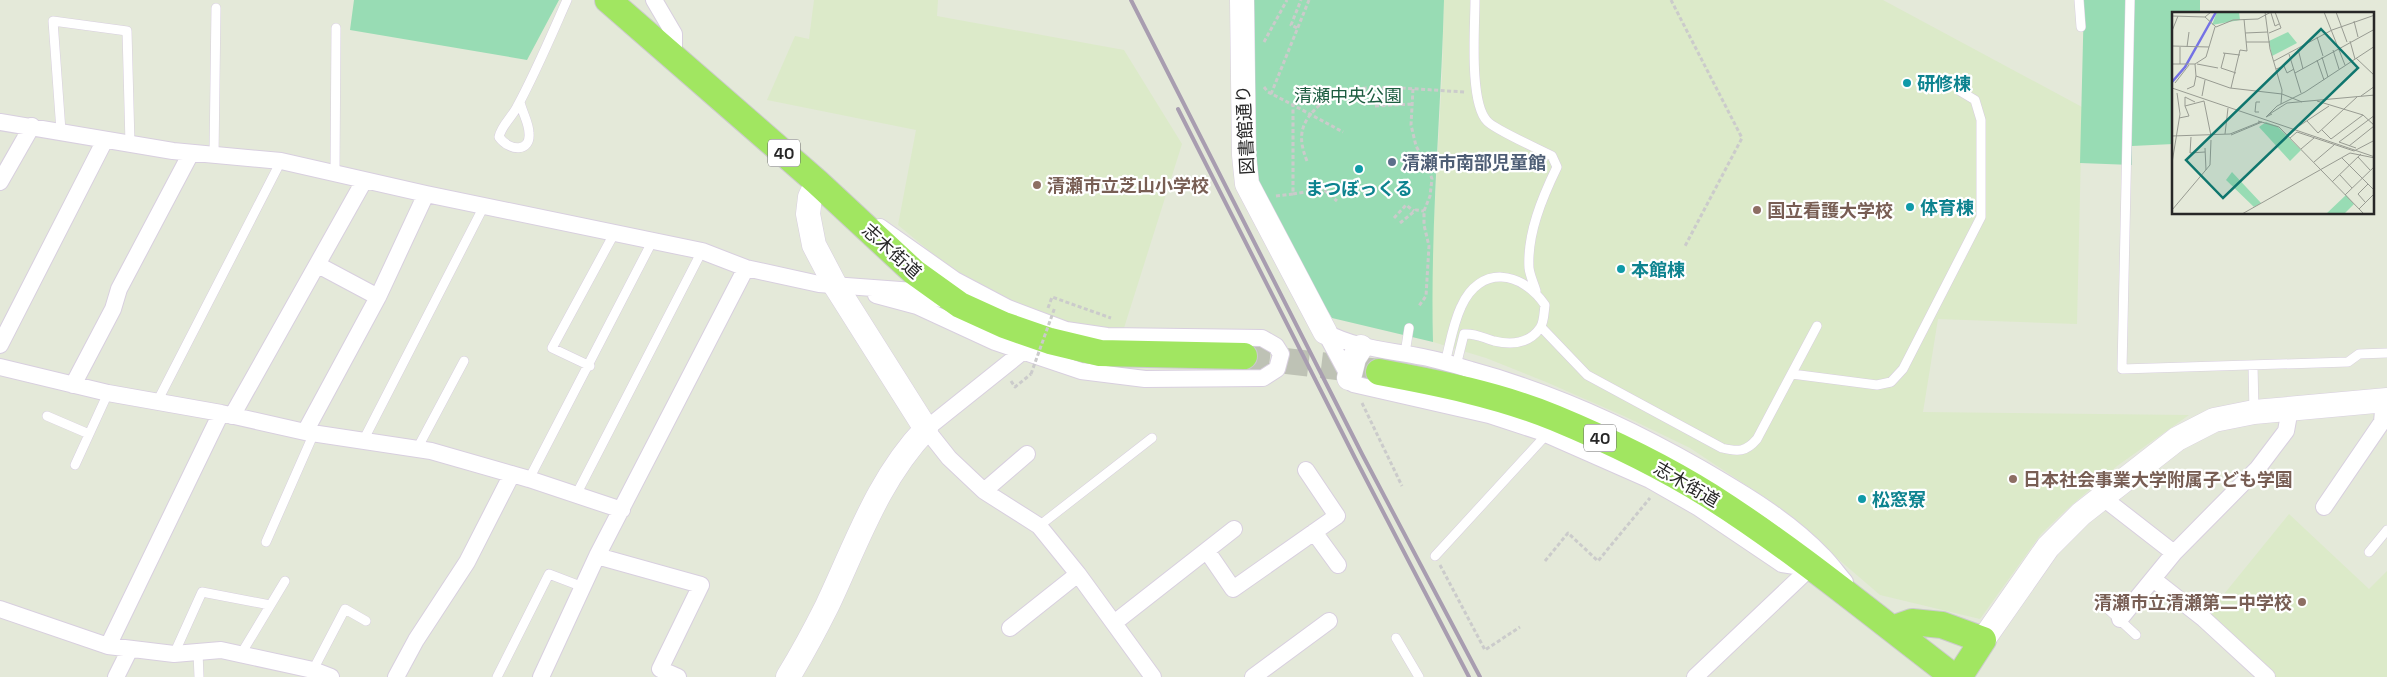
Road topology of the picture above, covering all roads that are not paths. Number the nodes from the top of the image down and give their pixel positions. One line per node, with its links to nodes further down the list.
1 (567, 0): 13 (lane)
2 (608, 0): 11 (main road, 志木街道 / 40)
3 (654, 0): 11 (street)
4 (1242, 0): 40 (street, 図書館通り)
5 (1475, 0): 34 (lane)
6 (2079, 0): 9 (lane)
7 (2130, 0): 49 (lane)
8 (216, 8): 20 (lane)
9 (2081, 27)
10 (336, 28): 22 (lane)
11 (674, 56): 25 (main road, 志木街道 / 40)
12 (1960, 91): 53 (lane)
13 (520, 102): 13 (lane)
14 (0, 122): 15 (street)
15 (32, 126): 16 (street); 24 (street)
16 (61, 131): 17 (street); 18 (lane)
17 (105, 140): 18 (street); 41 (street)
18 (130, 144): 19 (street)
19 (192, 153): 20 (street); 55 (street)
20 (214, 155): 21 (street)
21 (281, 161): 22 (street); 58 (lane)
22 (335, 172): 23 (street)
23 (364, 181): 26 (street); 31 (street)
24 (0, 182)
25 (825, 190): 33 (street); 36 (main road, 志木街道 / 40); 43 (street)
26 (426, 194): 27 (street); 35 (street)
27 (484, 206): 28 (street); 68 (lane)
28 (615, 232): 29 (street); 50 (lane)
29 (653, 240): 30 (street); 50 (lane)
30 (702, 251): 32 (street); 76 (lane)
31 (318, 264): 35 (street); 61 (street)
32 (746, 268): 33 (street); 79 (street)
33 (835, 285): 36 (street); 43 (street); 63 (street)
34 (1536, 291): 38 (lane); 48 (lane)
35 (378, 297): 64 (street)
36 (960, 306): 46 (main road, 志木街道 / 40)
37 (1817, 326): 53 (lane)
38 (1541, 327): 48 (lane); 53 (lane)
39 (1409, 328): 44 (lane)
40 (1325, 332): 42 (street); 54 (street)
41 (0, 345)
42 (1361, 347): 44 (street); 54 (street)
43 (1022, 352): 63 (street)
44 (1405, 353): 48 (street)
45 (2387, 353): 49 (lane)
46 (1244, 356)
47 (464, 361): 69 (lane)
48 (1451, 364): 98 (street)
49 (2253, 365): 60 (lane)
50 (590, 366): 74 (lane)
51 (0, 367): 55 (street)
52 (1379, 372): 91 (main road, 志木街道 / 40)
53 (1792, 374)
54 (1351, 381): 66 (street)
55 (73, 384): 56 (street)
56 (108, 393): 58 (street); 65 (lane)
57 (2386, 400): 59 (street); 78 (street)
58 (157, 402): 61 (street)
59 (2290, 409): 60 (street); 87 (street)
60 (2254, 412): 77 (street)
61 (226, 414): 64 (street); 108 (street)
62 (48, 416): 65 (lane)
63 (926, 429): 75 (street); 122 (street)
64 (310, 432): 68 (street); 84 (lane)
65 (90, 434): 71 (lane)
66 (1547, 434): 89 (lane); 91 (street)
67 (1152, 438): 80 (lane)
68 (363, 441): 69 (street)
69 (417, 449): 73 (street)
70 (1027, 454): 75 (street)
71 (75, 465)
72 (1306, 470): 83 (street)
73 (512, 474): 74 (street); 118 (street)
74 (530, 479): 76 (street)
75 (984, 491): 80 (street)
76 (576, 495): 79 (street)
77 (2102, 497): 87 (street); 107 (street)
78 (2324, 507)
79 (622, 510): 88 (street)
80 (1039, 526): 92 (street)
81 (1234, 529): 85 (street)
82 (2387, 530): 86 (lane)
83 (1314, 532): 85 (street); 90 (street)
84 (266, 542)
85 (1207, 551): 102 (street)
86 (2369, 552)
87 (2174, 553): 93 (street)
88 (597, 556): 95 (street); 121 (street)
89 (1435, 556)
90 (1338, 565)
91 (1810, 568): 98 (main road, 志木街道 / 40); 126 (street)
92 (1078, 574): 102 (street); 103 (street)
93 (2153, 580): 99 (street); 127 (street)
94 (285, 581): 96 (lane)
95 (582, 587): 119 (lane); 120 (street)
96 (270, 605): 111 (lane); 112 (lane)
97 (0, 610): 108 (street)
98 (1867, 610): 104 (main road, 志木街道 / 40)
99 (2115, 615): 105 (lane)
100 (366, 621): 113 (lane)
101 (1329, 621): 124 (street)
102 (1114, 623): 123 (street)
103 (1010, 628)
104 (1892, 629): 107 (main road); 114 (main road, 志木街道 / 40)
105 (2136, 635)
106 (1396, 638): 125 (lane)
107 (1983, 640): 114 (main road)
108 (108, 646): 109 (street)
109 (130, 649): 111 (street); 115 (street)
110 (198, 652): 111 (street); 112 (street); 116 (lane)
111 (174, 654)
112 (241, 654): 113 (street)
113 (313, 670): 117 (street)
114 (1951, 676)
115 (116, 677)
116 (199, 677)
117 (331, 677)
118 (396, 677)
119 (497, 677)
120 (541, 677)
121 (678, 677)
122 (788, 677)
123 (1153, 677)
124 (1253, 677)
125 (1419, 677)
126 (1695, 677)
127 (2267, 677)

